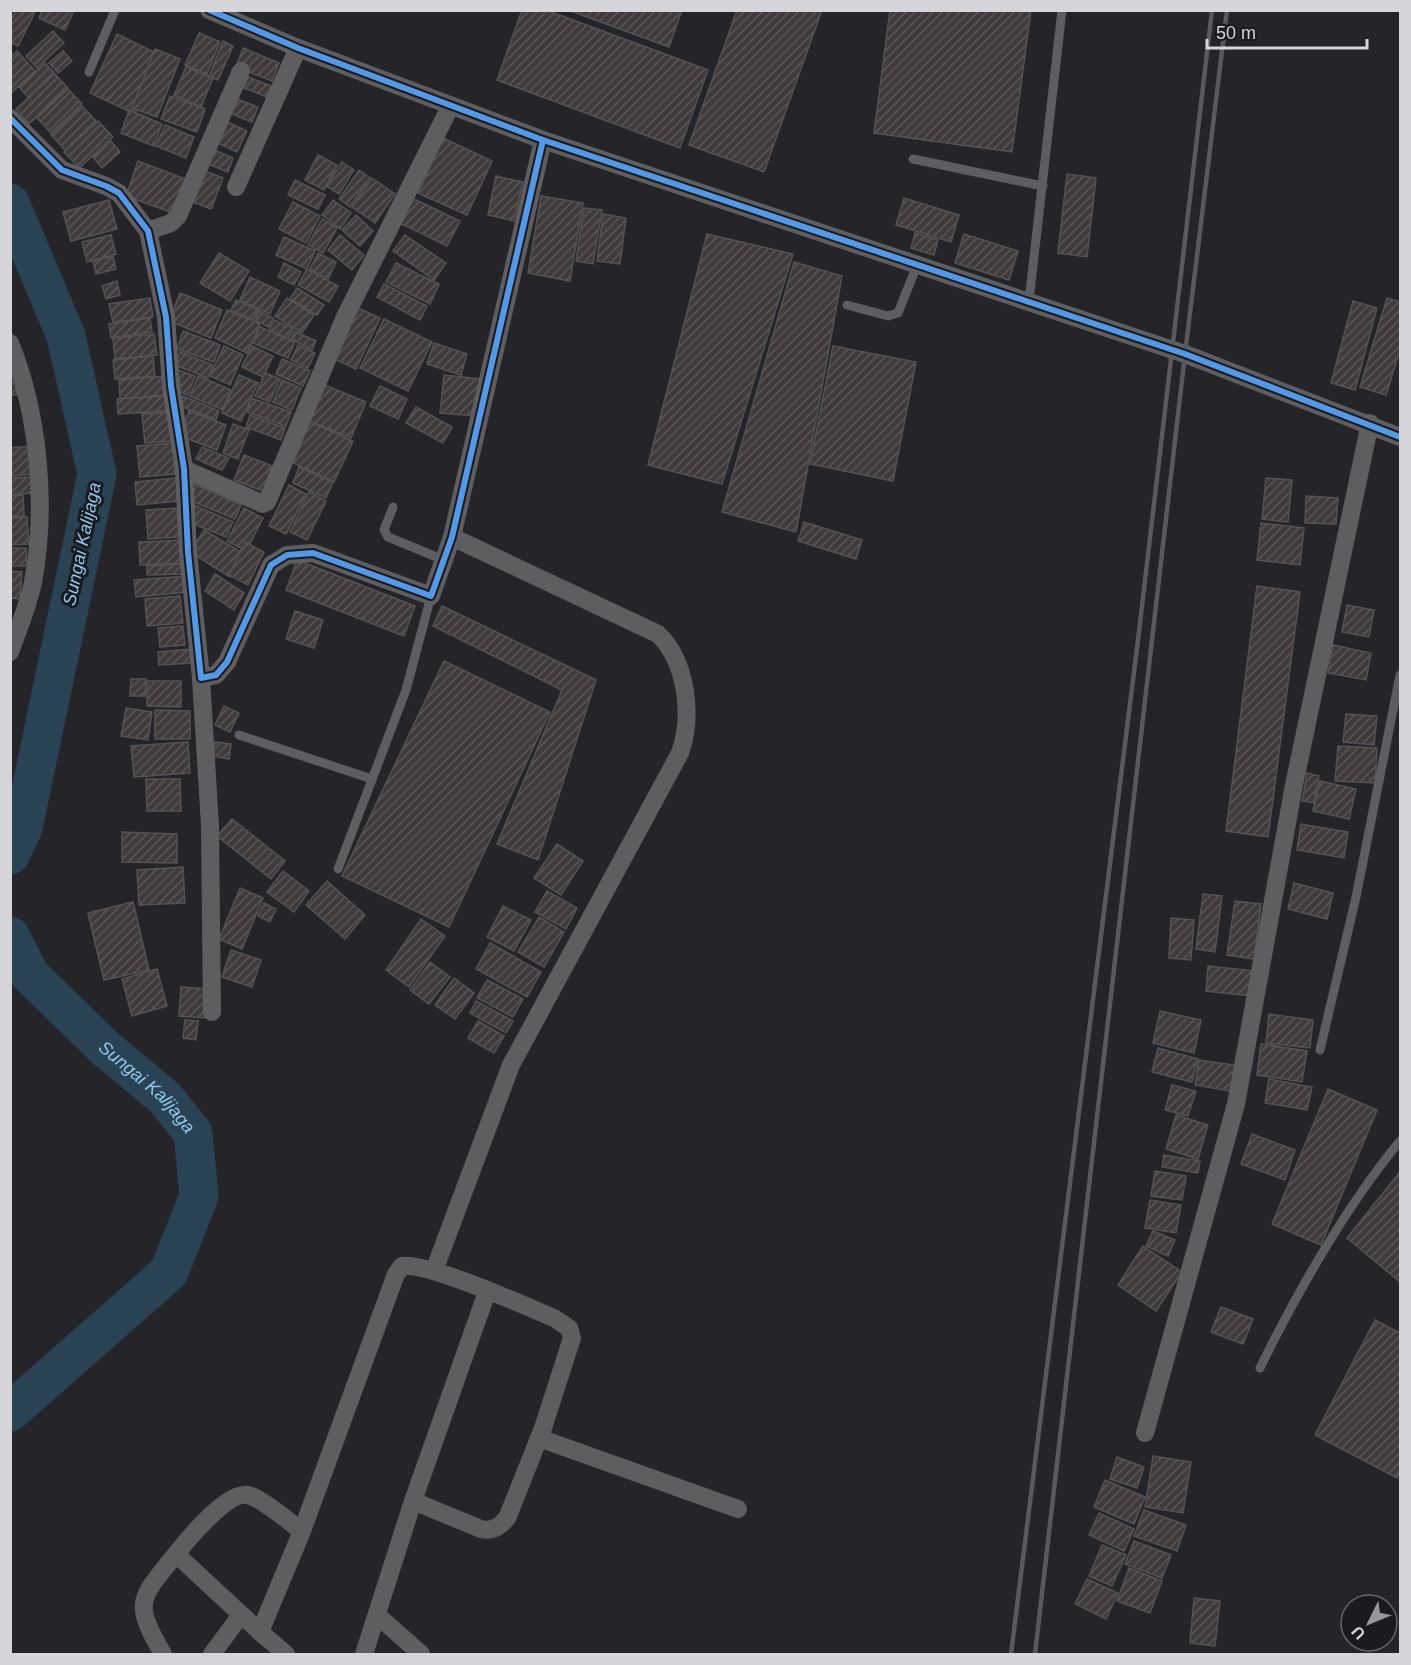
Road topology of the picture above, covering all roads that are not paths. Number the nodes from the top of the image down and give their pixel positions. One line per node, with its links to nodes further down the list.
1 (115, 10): 6 (lane)
2 (209, 10): 4 (street)
3 (1062, 10): 11 (lane)
4 (298, 48): 7 (street); 12 (street)
5 (241, 71): 13 (street)
6 (89, 72)
7 (450, 107): 9 (street); 20 (street)
8 (10, 118): 13 (street)
9 (543, 140): 14 (street); 22 (street)
10 (913, 159): 11 (lane)
11 (1043, 186): 15 (lane)
12 (236, 188)
13 (148, 231): 20 (street)
14 (916, 265): 15 (street); 16 (lane)
15 (1029, 301): 18 (street)
16 (847, 305)
17 (10, 343): 25 (street)
18 (1370, 423): 19 (street); 37 (street)
19 (1401, 437)
20 (184, 469): 27 (street)
21 (393, 507): 23 (lane)
22 (452, 537): 23 (street); 34 (street)
23 (444, 560): 24 (street)
24 (431, 596): 27 (street); 29 (lane)
25 (10, 652)
26 (1401, 675): 32 (lane)
27 (201, 678): 31 (street)
28 (239, 735): 29 (lane)
29 (372, 779): 30 (lane)
30 (338, 869)
31 (212, 1012)
32 (1320, 1050)
33 (1401, 1142): 36 (lane)
34 (434, 1271): 35 (street); 41 (street)
35 (487, 1292): 38 (street); 39 (street)
36 (1260, 1368)
37 (1144, 1433)
38 (539, 1438): 39 (street); 40 (street)
39 (413, 1501): 44 (street)
40 (738, 1509)
41 (302, 1531): 42 (street); 45 (street)
42 (176, 1554): 43 (street); 46 (street)
43 (242, 1615): 45 (street); 47 (street)
44 (377, 1615): 49 (street); 50 (street)
45 (260, 1632): 48 (street)
46 (163, 1654)
47 (212, 1654)
48 (286, 1654)
49 (364, 1654)
50 (421, 1654)

